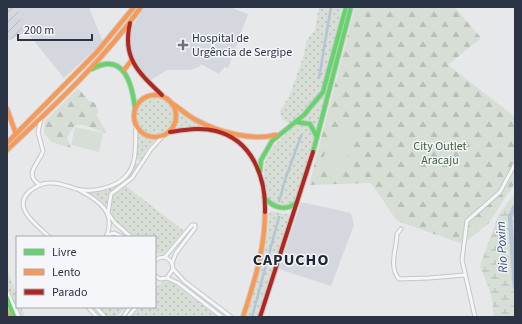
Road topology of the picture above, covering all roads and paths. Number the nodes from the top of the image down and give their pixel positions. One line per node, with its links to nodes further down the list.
1 (134, 7): 21 (main road)
2 (141, 7): 5 (main road)
3 (346, 7): 14 (main road)
4 (350, 7): 23 (main road)
5 (131, 21): 6 (main road); 8 (main road)
6 (131, 61): 7 (main road); 9 (main road)
7 (124, 70): 8 (main road); 12 (main road)
8 (87, 72): 13 (main road)
9 (164, 97): 10 (main road); 12 (main road)
10 (172, 104): 18 (main road); 19 (main road)
11 (7, 109): 21 (main road)
12 (135, 109): 15 (main road)
13 (44, 115): 16 (main road); 17 (street)
14 (295, 122): 20 (main road); 23 (main road)
15 (136, 125): 22 (main road); 29 (street)
16 (27, 131): 17 (street); 25 (main road)
17 (38, 132): 28 (street)
18 (170, 132): 19 (main road); 22 (main road)
19 (227, 132): 20 (main road); 27 (main road)
20 (280, 133): 27 (main road)
21 (16, 134): 24 (main road)
22 (163, 136): 32 (street)
23 (317, 137): 31 (main road)
24 (7, 143)
25 (7, 150)
26 (515, 164): 42 (street)
27 (260, 171): 30 (main road)
28 (40, 185): 29 (street); 34 (street)
29 (77, 189): 32 (street)
30 (264, 196): 31 (main road); 63 (main road)
31 (297, 201): 64 (main road)
32 (108, 213): 35 (street); 37 (street)
33 (401, 229): 42 (street)
34 (49, 236)
35 (107, 236): 36 (street)
36 (121, 236)
37 (129, 236)
38 (157, 257): 39 (street)
39 (165, 257): 40 (street); 40 (street)
40 (172, 263): 41 (street)
41 (173, 269): 44 (street); 62 (street)
42 (465, 275): 65 (street)
43 (156, 277): 45 (street)
44 (167, 278): 45 (street); 61 (street)
45 (160, 279): 46 (street)
46 (156, 281)
47 (7, 292): 56 (street)
48 (7, 298): 55 (main road)
49 (89, 308): 57 (street)
50 (97, 308): 58 (street)
51 (129, 308): 59 (street)
52 (135, 308): 60 (street)
53 (7, 312): 54 (main road)
54 (9, 317)
55 (14, 317)
56 (18, 317)
57 (97, 317)
58 (105, 317)
59 (123, 317)
60 (128, 317)
61 (222, 317)
62 (231, 317)
63 (243, 317)
64 (260, 317)
65 (475, 317)

